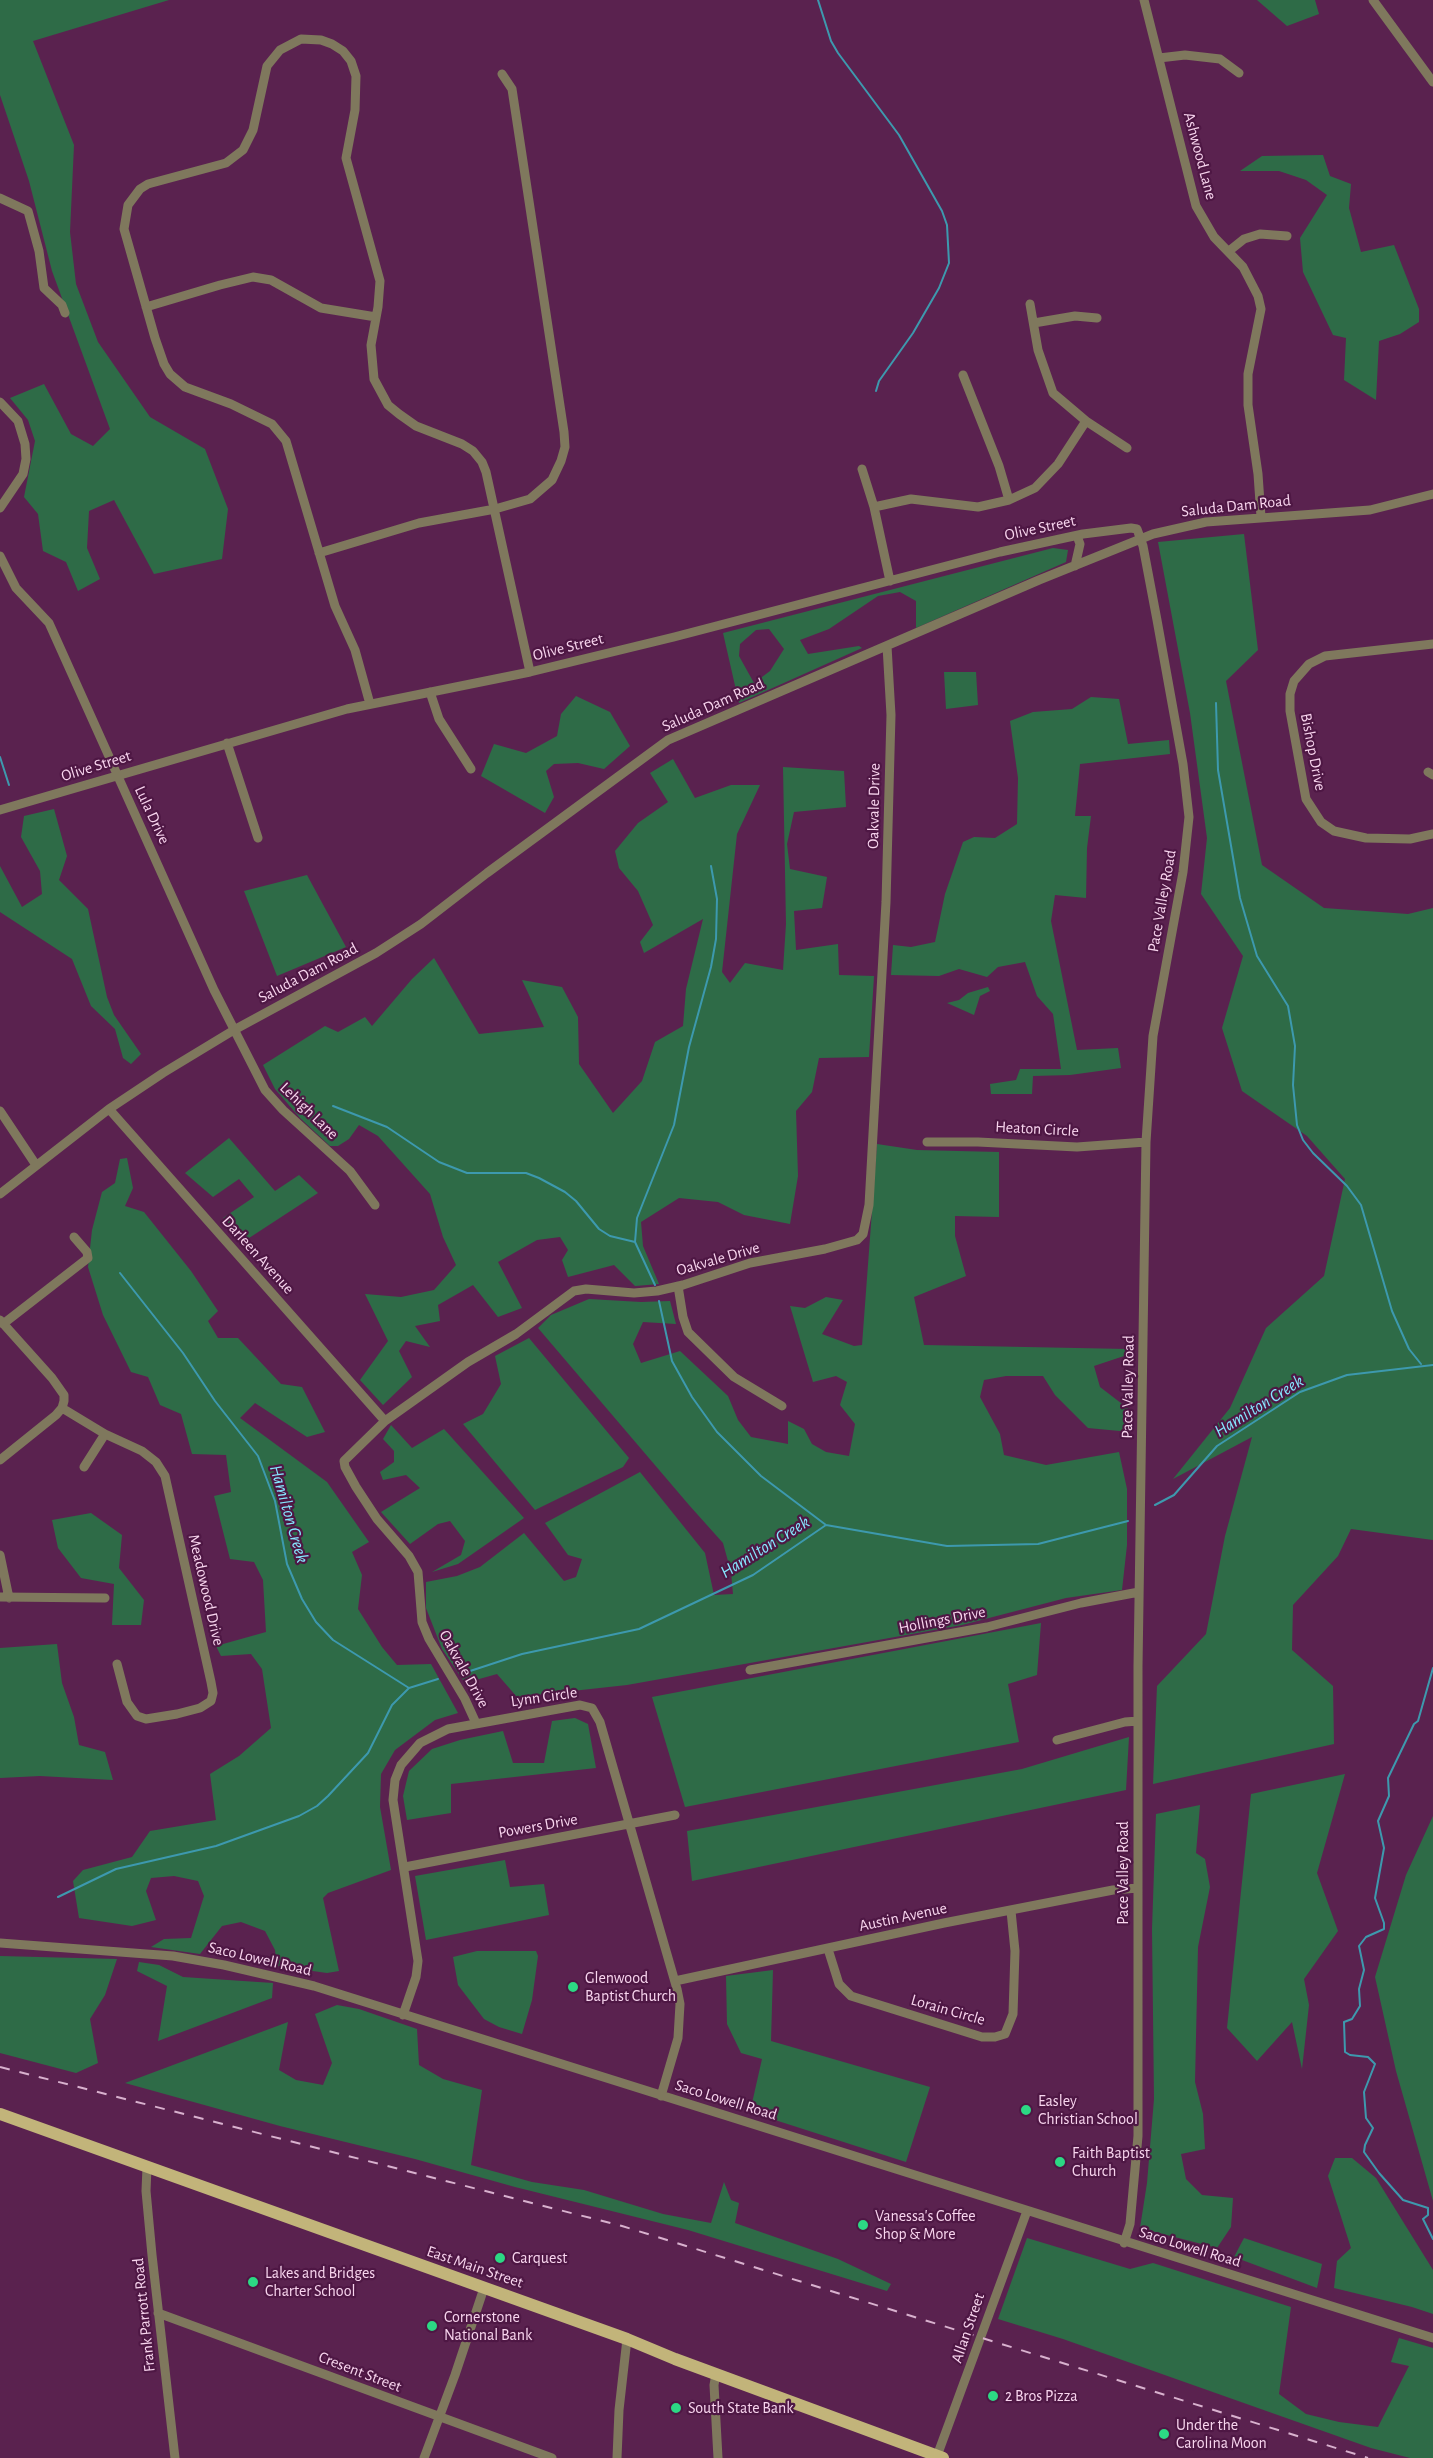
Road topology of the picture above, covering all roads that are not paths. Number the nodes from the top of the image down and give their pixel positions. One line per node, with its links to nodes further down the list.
1 (1144, 0): 3 (street, Ashwood Lane)
2 (1373, 0): 6 (street)
3 (1159, 58): 4 (street); 9 (street, Ashwood Lane)
4 (1239, 73)
5 (502, 74): 25 (street)
6 (1433, 82)
7 (0, 198): 12 (street)
8 (1287, 236): 9 (street)
9 (1229, 251): 26 (street, Ashwood Lane)
10 (1030, 304): 15 (street)
11 (146, 308): 13 (street); 13 (street); 29 (street)
12 (65, 313)
13 (376, 317): 25 (street)
14 (1097, 318): 15 (street)
15 (1034, 323): 18 (street)
16 (963, 375): 22 (street)
17 (0, 402): 24 (street)
18 (1086, 422): 19 (street); 22 (street)
19 (1127, 448)
20 (862, 469): 23 (street)
21 (1433, 494): 26 (street, Saluda Dam Road)
22 (1009, 500): 23 (street)
23 (874, 507): 32 (street)
24 (0, 508)
25 (495, 509): 29 (street); 35 (street)
26 (1261, 517): 28 (street, Saluda Dam Road)
27 (1077, 536): 28 (street, Olive Street); 31 (street); 32 (street, Olive Street)
28 (1141, 538): 31 (street, Saluda Dam Road); 48 (street, Pace Valley Road)
29 (319, 553): 37 (street)
30 (0, 556): 40 (street, Lula Drive)
31 (1075, 566): 34 (street, Saluda Dam Road)
32 (890, 581): 35 (street, Olive Street)
33 (1433, 644): 42 (street, Bishop Drive)
34 (887, 645): 44 (street, Saluda Dam Road); 53 (street, Oakvale Drive)
35 (530, 672): 36 (street, Olive Street)
36 (430, 692): 37 (street, Olive Street); 39 (street)
37 (370, 704): 38 (street, Olive Street)
38 (227, 743): 40 (street, Olive Street); 43 (street)
39 (471, 769)
40 (117, 776): 41 (street, Olive Street); 44 (street, Lula Drive)
41 (0, 810)
42 (1433, 834)
43 (258, 838)
44 (234, 1030): 45 (street, Saluda Dam Road); 51 (street, Lehigh Lane)
45 (109, 1109): 49 (street, Saluda Dam Road); 57 (street, Darleen Avenue)
46 (0, 1111): 49 (street)
47 (927, 1142): 48 (street, Heaton Circle)
48 (1146, 1142): 62 (street, Pace Valley Road)
49 (36, 1165): 50 (street, Saluda Dam Road)
50 (0, 1194)
51 (375, 1205)
52 (74, 1237): 54 (street)
53 (678, 1286): 55 (street); 57 (street, Oakvale Drive)
54 (2, 1322): 56 (street)
55 (782, 1406)
56 (62, 1408): 58 (street, Meadowood Drive); 59 (street)
57 (385, 1421): 68 (street, Oakvale Drive)
58 (105, 1434): 60 (street); 65 (street, Meadowood Drive)
59 (0, 1460)
60 (84, 1467)
61 (0, 1555): 63 (street)
62 (1139, 1592): 66 (street, Hollings Drive); 67 (street, Pace Valley Road)
63 (5, 1598): 64 (street)
64 (105, 1598)
65 (117, 1664)
66 (750, 1670)
67 (1138, 1721): 69 (street); 73 (street, Pace Valley Road)
68 (476, 1723): 71 (street, Lynn Circle); 72 (street, Lynn Circle)
69 (1057, 1740)
70 (675, 1815): 71 (street, Powers Drive)
71 (628, 1824): 72 (street, Powers Drive); 77 (street, Lynn Circle)
72 (405, 1867): 78 (street, Lynn Circle)
73 (1138, 1888): 74 (street, Austin Avenue); 83 (street, Pace Valley Road)
74 (1011, 1911): 76 (street, Austin Avenue); 76 (street, Lorain Circle)
75 (0, 1943): 78 (street, Saco Lowell Road)
76 (828, 1948): 77 (street, Austin Avenue)
77 (675, 1981): 79 (street, Lynn Circle)
78 (403, 2014): 79 (street, Saco Lowell Road)
79 (661, 2096): 82 (street, Saco Lowell Road)
80 (0, 2114): 81 (main road, East Main Street)
81 (147, 2168): 84 (main road, East Main Street); 85 (street, Frank Parrott Road)
82 (1027, 2211): 83 (street, Saco Lowell Road); 90 (street, Allan Street)
83 (1124, 2243): 86 (street, Saco Lowell Road)
84 (484, 2288): 87 (main road, East Main Street); 89 (street)
85 (158, 2313): 89 (street, Cresent Street); 91 (street, Frank Parrott Road)
86 (1433, 2338)
87 (627, 2339): 88 (main road, East Main Street); 94 (street)
88 (716, 2374): 90 (main road, East Main Street); 95 (street)
89 (439, 2417): 92 (street); 93 (street, Cresent Street)
90 (940, 2457)
91 (175, 2458)
92 (424, 2458)
93 (552, 2458)
94 (617, 2458)
95 (718, 2458)

